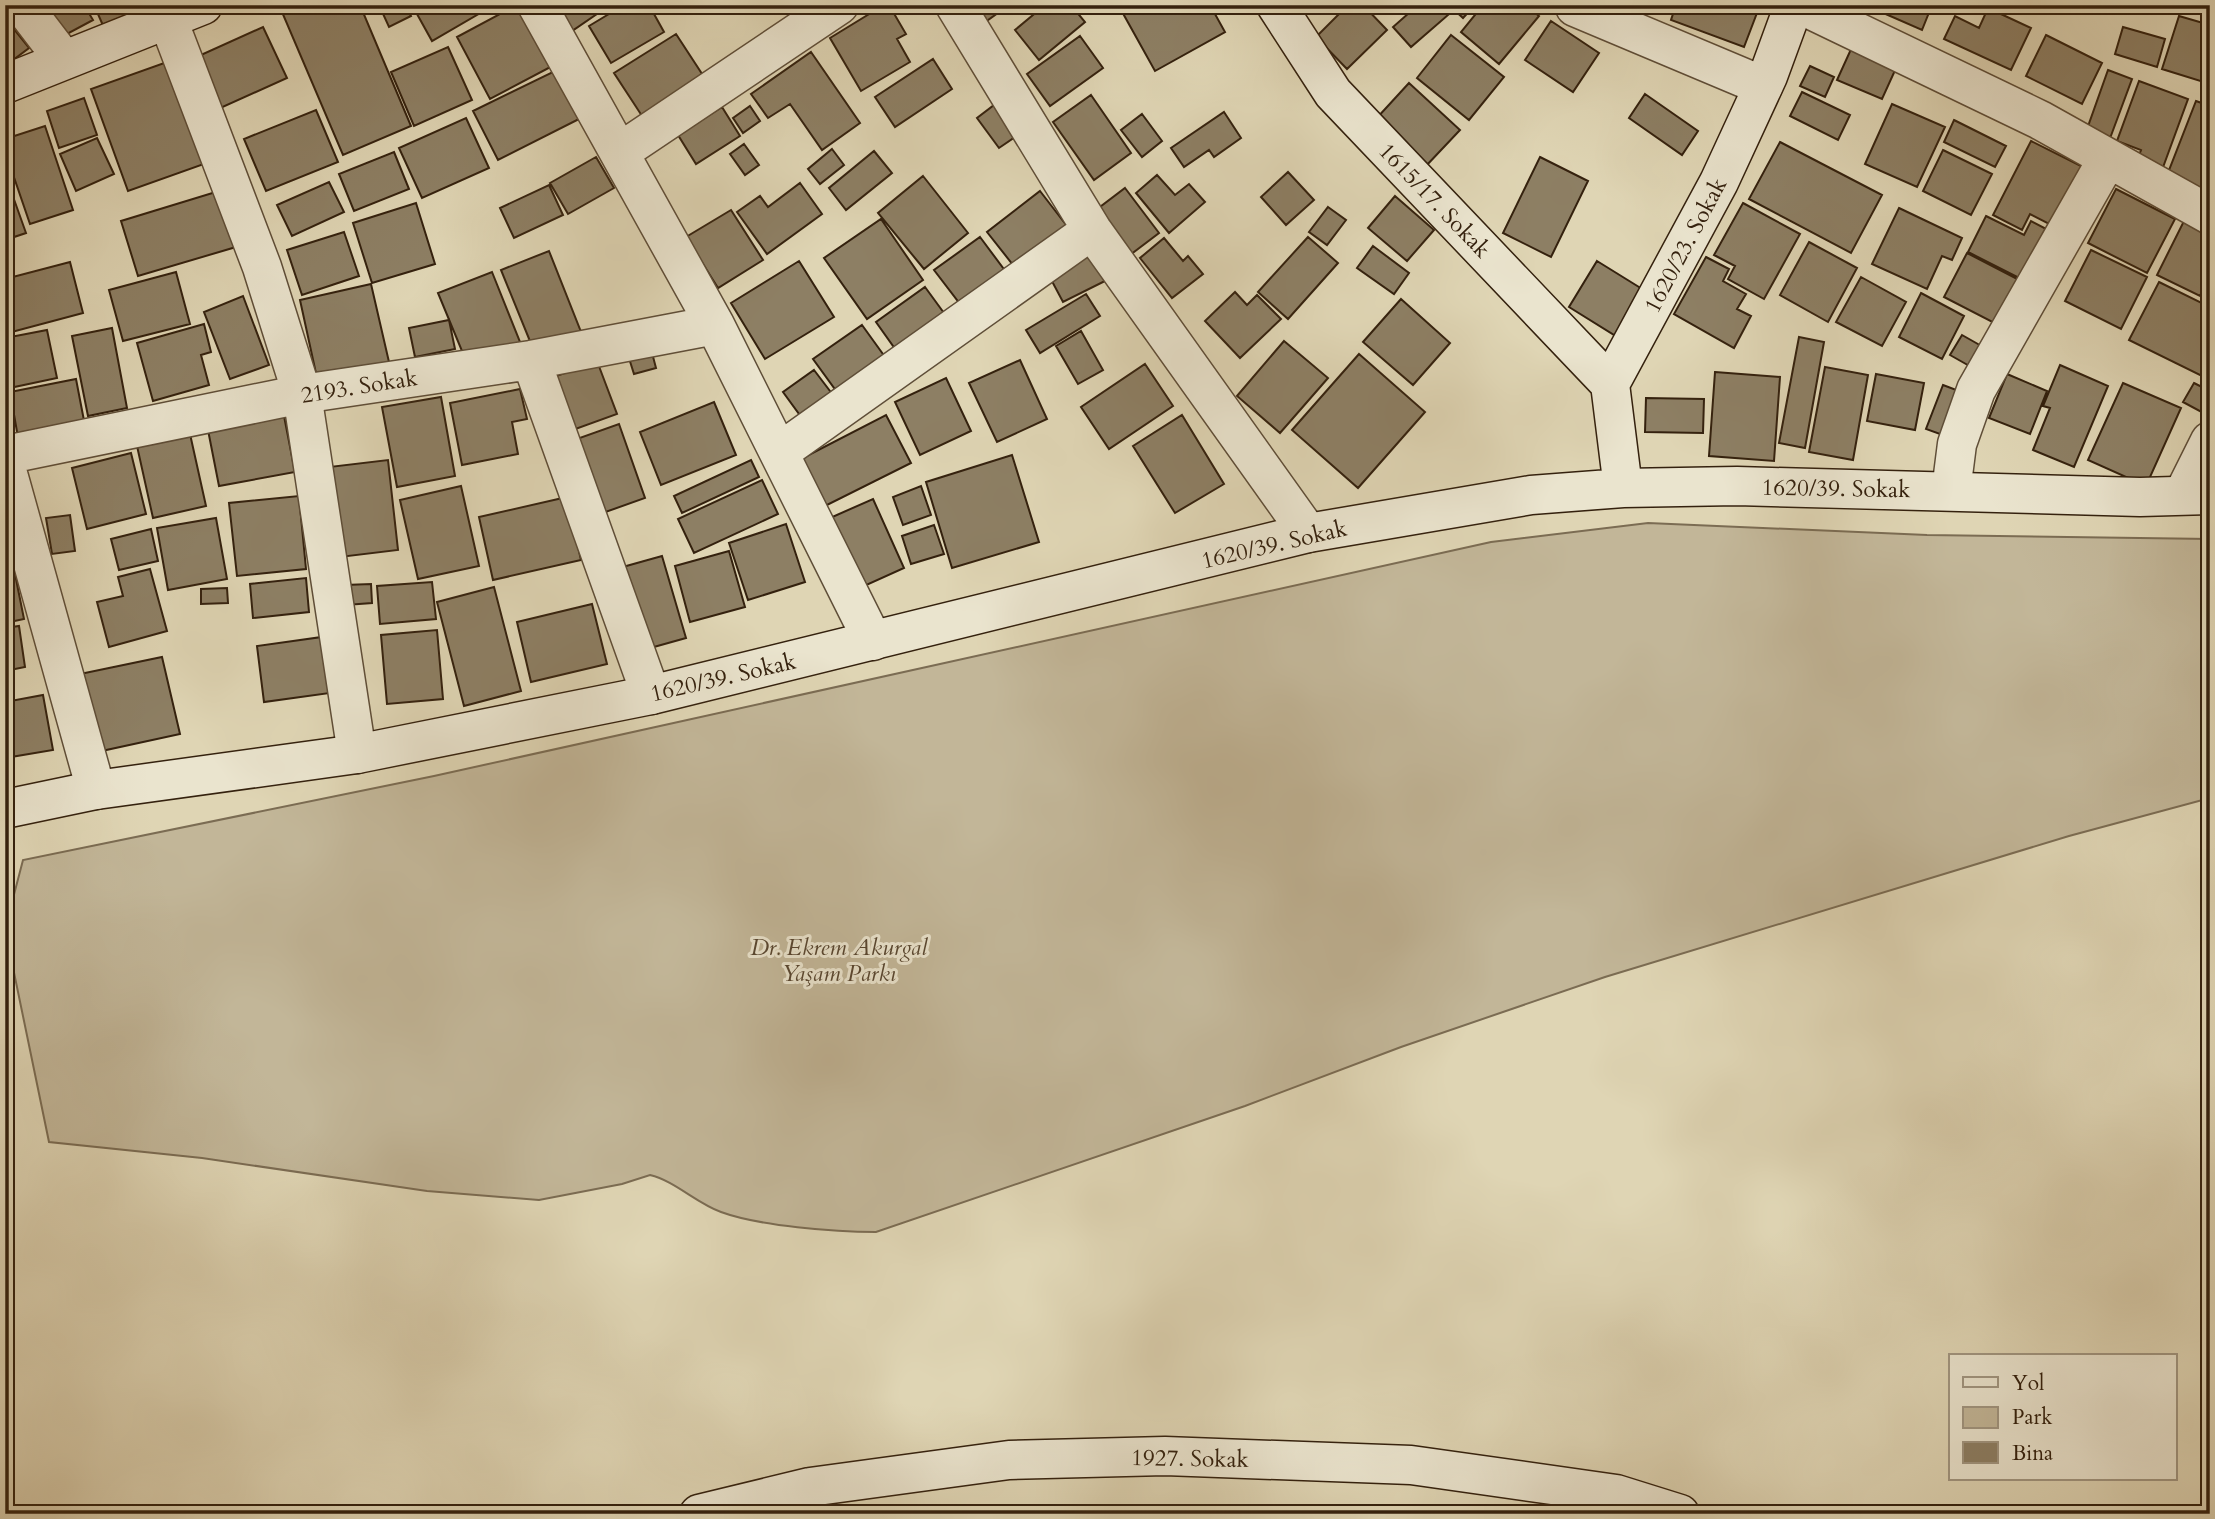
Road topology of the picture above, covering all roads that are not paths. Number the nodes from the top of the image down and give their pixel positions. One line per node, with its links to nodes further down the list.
1 (22, 5): 11 (street)
2 (203, 5): 10 (street)
3 (537, 5): 14 (street)
4 (839, 5): 14 (street)
5 (955, 5): 17 (street)
6 (1276, 5): 20 (street, 1615/17. Sokak)
7 (1794, 5): 13 (street, 1620/23. Sokak)
8 (1801, 5): 15 (street)
9 (1575, 7): 13 (street)
10 (169, 20): 11 (street); 21 (street)
11 (64, 60): 12 (street)
12 (5, 84)
13 (1763, 86): 20 (street, 1620/23. Sokak)
14 (620, 152): 18 (street)
15 (2108, 158): 16 (street); 27 (street)
16 (2210, 215)
17 (1092, 230): 23 (street); 29 (street)
18 (715, 325): 19 (street, 2193. Sokak); 23 (street)
19 (531, 360): 21 (street, 2193. Sokak); 31 (street)
20 (1610, 384): 26 (street)
21 (302, 394): 24 (street, 2193. Sokak); 32 (street)
22 (2210, 441): 28 (street)
23 (781, 451): 30 (street)
24 (5, 456)
25 (5, 463): 33 (street)
26 (1623, 488): 27 (street, 1620/39. Sokak); 29 (street, 1620/39. Sokak)
27 (1951, 491): 28 (street, 1620/39. Sokak)
28 (2196, 495)
29 (1308, 533): 30 (street, 1620/39. Sokak)
30 (873, 641): 31 (street, 1620/39. Sokak)
31 (651, 695): 32 (street, 1620/39. Sokak)
32 (357, 754): 33 (street, 1620/39. Sokak)
33 (96, 790): 34 (street, 1620/39. Sokak)
34 (5, 809)
35 (699, 1514): 36 (street, 1927. Sokak)
36 (1680, 1514)

